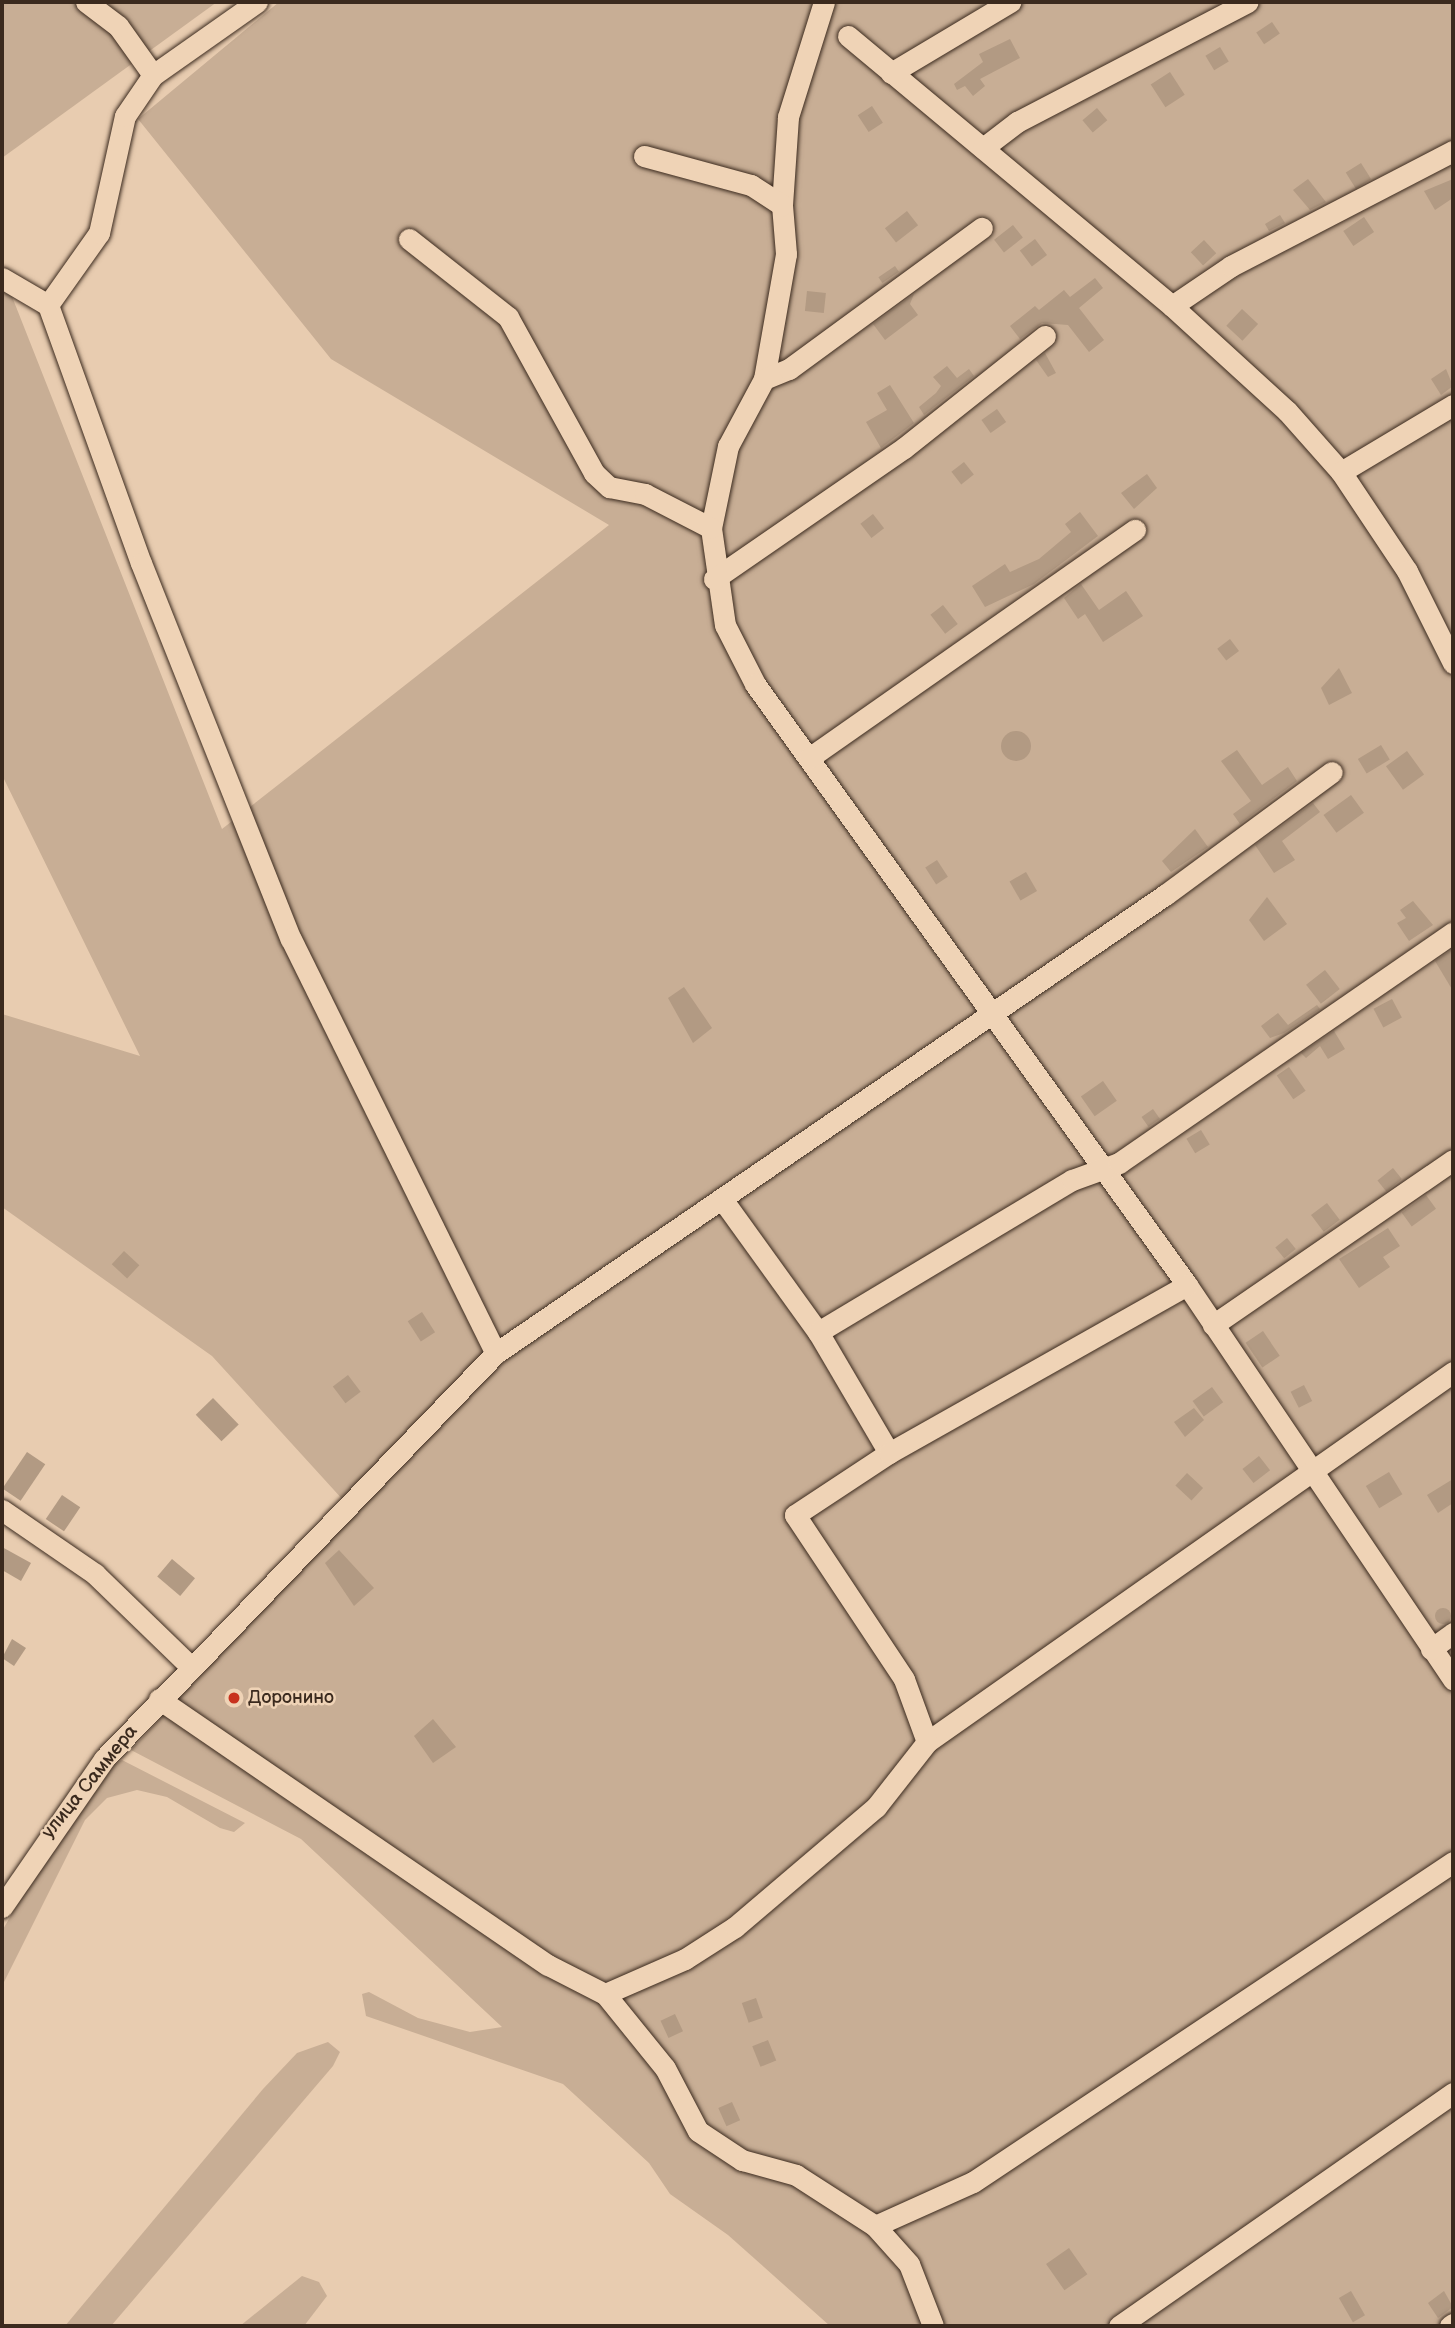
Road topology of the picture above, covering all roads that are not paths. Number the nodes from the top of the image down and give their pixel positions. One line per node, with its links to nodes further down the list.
1 (86, 2): 8 (street)
2 (257, 2): 8 (street)
3 (824, 2): 12 (street)
4 (1010, 2): 7 (street)
5 (1248, 2): 9 (street)
6 (848, 36): 7 (street)
7 (891, 73): 9 (street)
8 (153, 75): 16 (street)
9 (982, 148): 17 (street)
10 (1453, 151): 17 (street)
11 (644, 156): 12 (street)
12 (782, 205): 19 (street)
13 (982, 228): 19 (street)
14 (409, 239): 22 (street)
15 (2, 278): 16 (street)
16 (48, 305): 36 (street)
17 (1172, 306): 21 (street)
18 (1045, 336): 24 (street)
19 (764, 379): 22 (street)
20 (1453, 405): 21 (street)
21 (1341, 472): 25 (street)
22 (711, 528): 24 (street)
23 (1135, 530): 26 (street)
24 (714, 579): 26 (street)
25 (1453, 663)
26 (809, 758): 29 (street)
27 (1332, 772): 29 (street, улица Саммера)
28 (1453, 933): 31 (street)
29 (992, 1010): 31 (street); 32 (street, улица Саммера)
30 (1453, 1160): 34 (street)
31 (1105, 1169): 33 (street); 35 (street)
32 (722, 1199): 35 (street); 36 (street, улица Саммера)
33 (1187, 1285): 34 (street); 38 (street)
34 (1213, 1325): 39 (street)
35 (817, 1332): 38 (street)
36 (496, 1353): 43 (street, улица Саммера)
37 (1453, 1372): 39 (street)
38 (889, 1453): 46 (street)
39 (1311, 1468): 42 (street); 46 (street)
40 (2, 1511): 43 (street)
41 (1453, 1633): 42 (street)
42 (1431, 1649): 44 (street)
43 (191, 1667): 45 (street, улица Саммера)
44 (1453, 1680)
45 (159, 1699): 48 (street, улица Саммера); 49 (street)
46 (927, 1742): 49 (street)
47 (1453, 1862): 51 (street)
48 (3, 1902)
49 (605, 1994): 51 (street)
50 (1453, 2093): 53 (street)
51 (875, 2226): 52 (street)
52 (933, 2326)
53 (1119, 2326)

